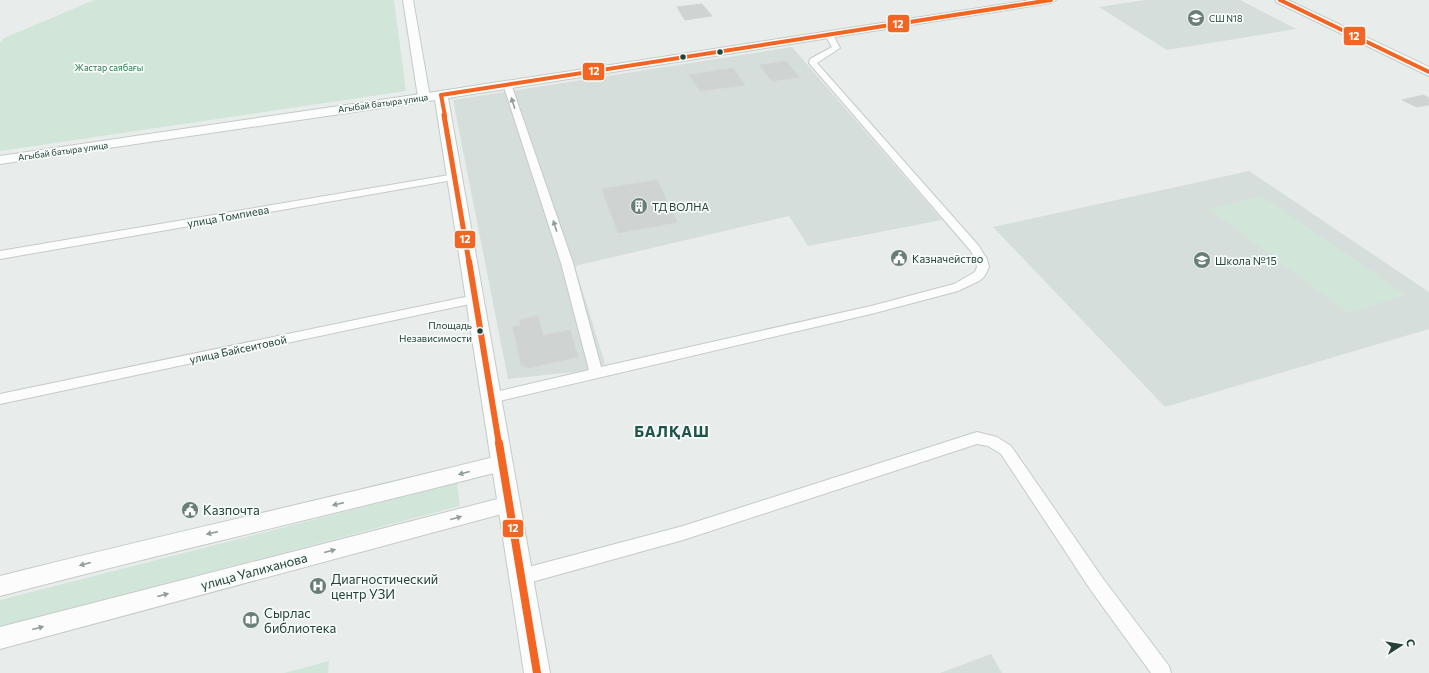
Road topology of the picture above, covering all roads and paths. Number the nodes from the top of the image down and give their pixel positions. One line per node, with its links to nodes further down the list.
1 (408, 0): 9 (street)
2 (1051, 0): 5 (main road, Агыбай батыра улица)
3 (1280, 0): 7 (main road)
4 (1294, 0): 6 (main road)
5 (829, 35): 8 (main road, Агыбай батыра улица); 14 (street)
6 (1429, 65)
7 (1429, 72)
8 (507, 84): 9 (main road, Агыбай батыра улица); 14 (street, one-way to 8)
9 (433, 96): 10 (main road, Агыбай батыра улица); 11 (main road)
10 (0, 160)
11 (455, 177): 12 (street, улица Томпиева); 13 (main road)
12 (0, 255)
13 (475, 299): 15 (main road); 16 (street, улица Байсеитовой)
14 (596, 373): 15 (street)
15 (491, 398): 17 (main road)
16 (0, 399)
17 (502, 463): 18 (main road); 20 (street, one-way to 20)
18 (509, 504): 19 (main road); 21 (street, улица Уалиханова, one-way to 18)
19 (521, 577): 22 (main road); 23 (street)
20 (0, 586)
21 (0, 638)
22 (537, 673)
23 (1162, 673)

